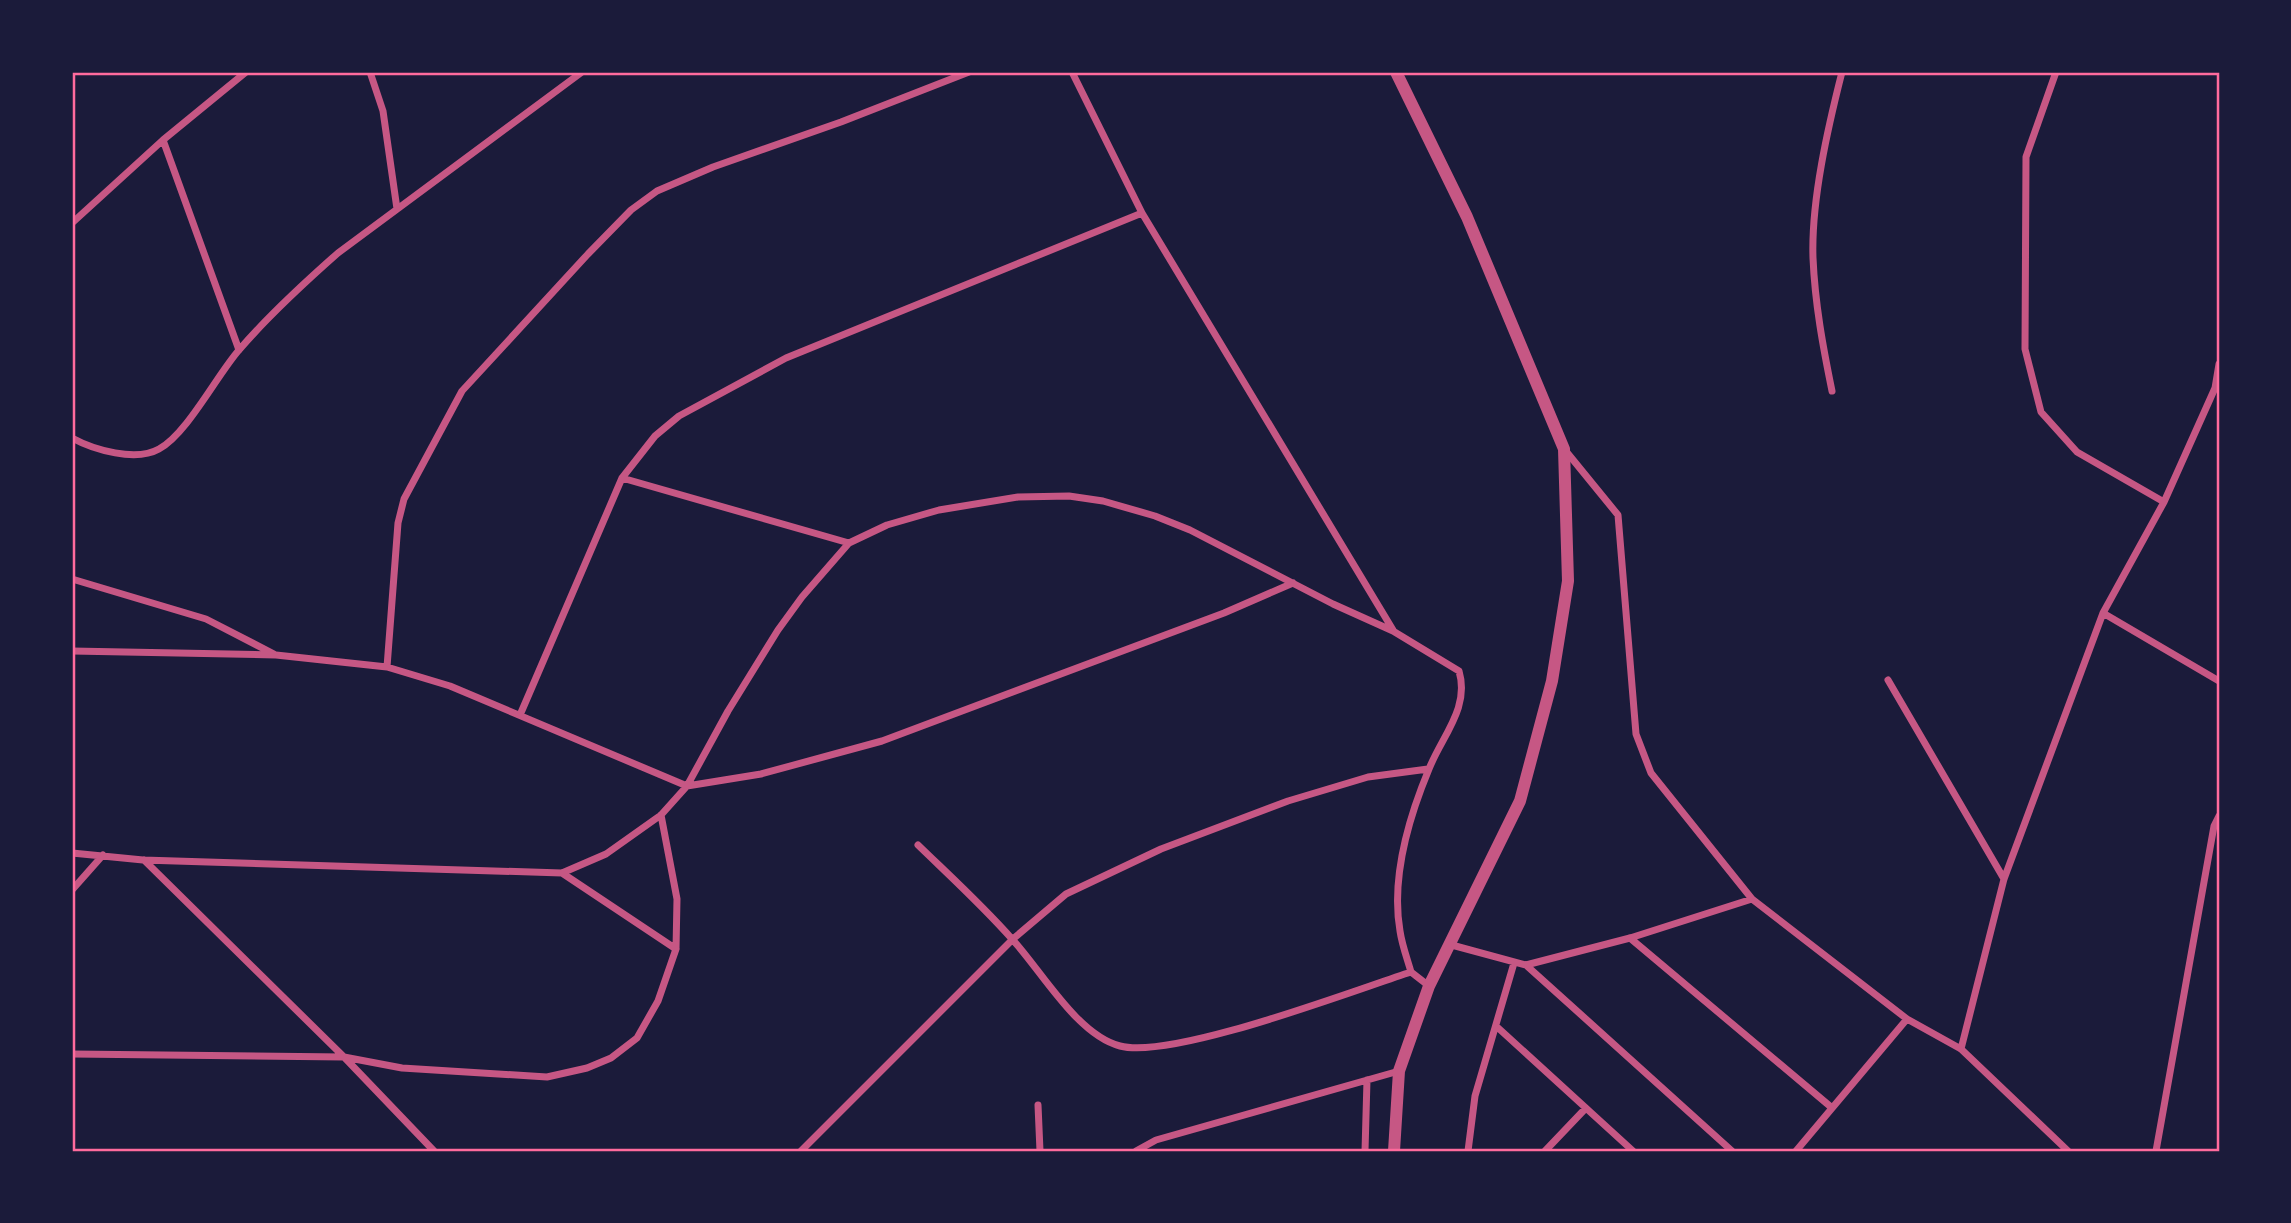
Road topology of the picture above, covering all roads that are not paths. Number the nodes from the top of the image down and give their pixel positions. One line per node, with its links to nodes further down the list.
1 (246, 72): 9 (street)
2 (370, 72): 10 (street)
3 (582, 72): 10 (street)
4 (969, 72): 28 (street)
5 (1072, 72): 11 (street)
6 (1396, 72): 18 (street)
7 (1842, 72): 16 (street)
8 (2056, 72): 20 (street)
9 (163, 140): 12 (street); 13 (street)
10 (397, 209): 13 (street)
11 (1142, 213): 19 (street); 25 (street)
12 (72, 223)
13 (239, 350): 17 (street)
14 (2219, 364): 15 (street)
15 (2217, 389): 20 (street)
16 (1832, 391)
17 (72, 438)
18 (1564, 449): 43 (street); 46 (street)
19 (622, 478): 21 (street); 31 (street)
20 (2164, 502): 24 (street)
21 (849, 543): 23 (street); 33 (street)
22 (72, 579): 27 (street)
23 (1293, 583): 25 (street); 33 (street)
24 (2103, 613): 30 (street); 41 (street)
25 (1393, 631): 32 (street)
26 (72, 651): 27 (street)
27 (276, 655): 28 (street)
28 (387, 667): 31 (street)
29 (1888, 680): 41 (street)
30 (2219, 681)
31 (520, 715): 33 (street)
32 (1429, 769): 45 (street); 50 (street)
33 (687, 786): 34 (street)
34 (660, 815): 40 (street); 47 (street)
35 (2219, 816): 75 (street)
36 (919, 845): 45 (street)
37 (72, 853): 38 (street)
38 (103, 855): 39 (street); 42 (street)
39 (144, 860): 40 (street); 56 (street)
40 (562, 873): 47 (street)
41 (2004, 879): 54 (street)
42 (72, 890)
43 (1752, 899): 44 (street); 52 (street)
44 (1630, 938): 49 (street); 60 (street)
45 (1013, 939): 50 (street); 64 (street)
46 (1448, 944): 48 (street); 51 (street)
47 (676, 949): 56 (street)
48 (1514, 963): 49 (street); 53 (street)
49 (1527, 965): 72 (street)
50 (1411, 972): 51 (street)
51 (1429, 986): 57 (street)
52 (1907, 1019): 54 (street); 60 (street)
53 (1496, 1026): 61 (street); 69 (street)
54 (1961, 1049): 74 (street)
55 (72, 1054): 56 (street)
56 (344, 1057): 63 (street)
57 (1399, 1071): 58 (street); 68 (street)
58 (1367, 1080): 66 (street); 67 (street)
59 (1038, 1105): 65 (street)
60 (1831, 1107): 73 (street)
61 (1585, 1108): 62 (street); 70 (street)
62 (1625, 1148): 71 (street)
63 (434, 1151)
64 (801, 1151)
65 (1040, 1151)
66 (1136, 1151)
67 (1365, 1151)
68 (1394, 1151)
69 (1468, 1151)
70 (1545, 1151)
71 (1633, 1151)
72 (1732, 1151)
73 (1796, 1151)
74 (2068, 1151)
75 (2155, 1151)

